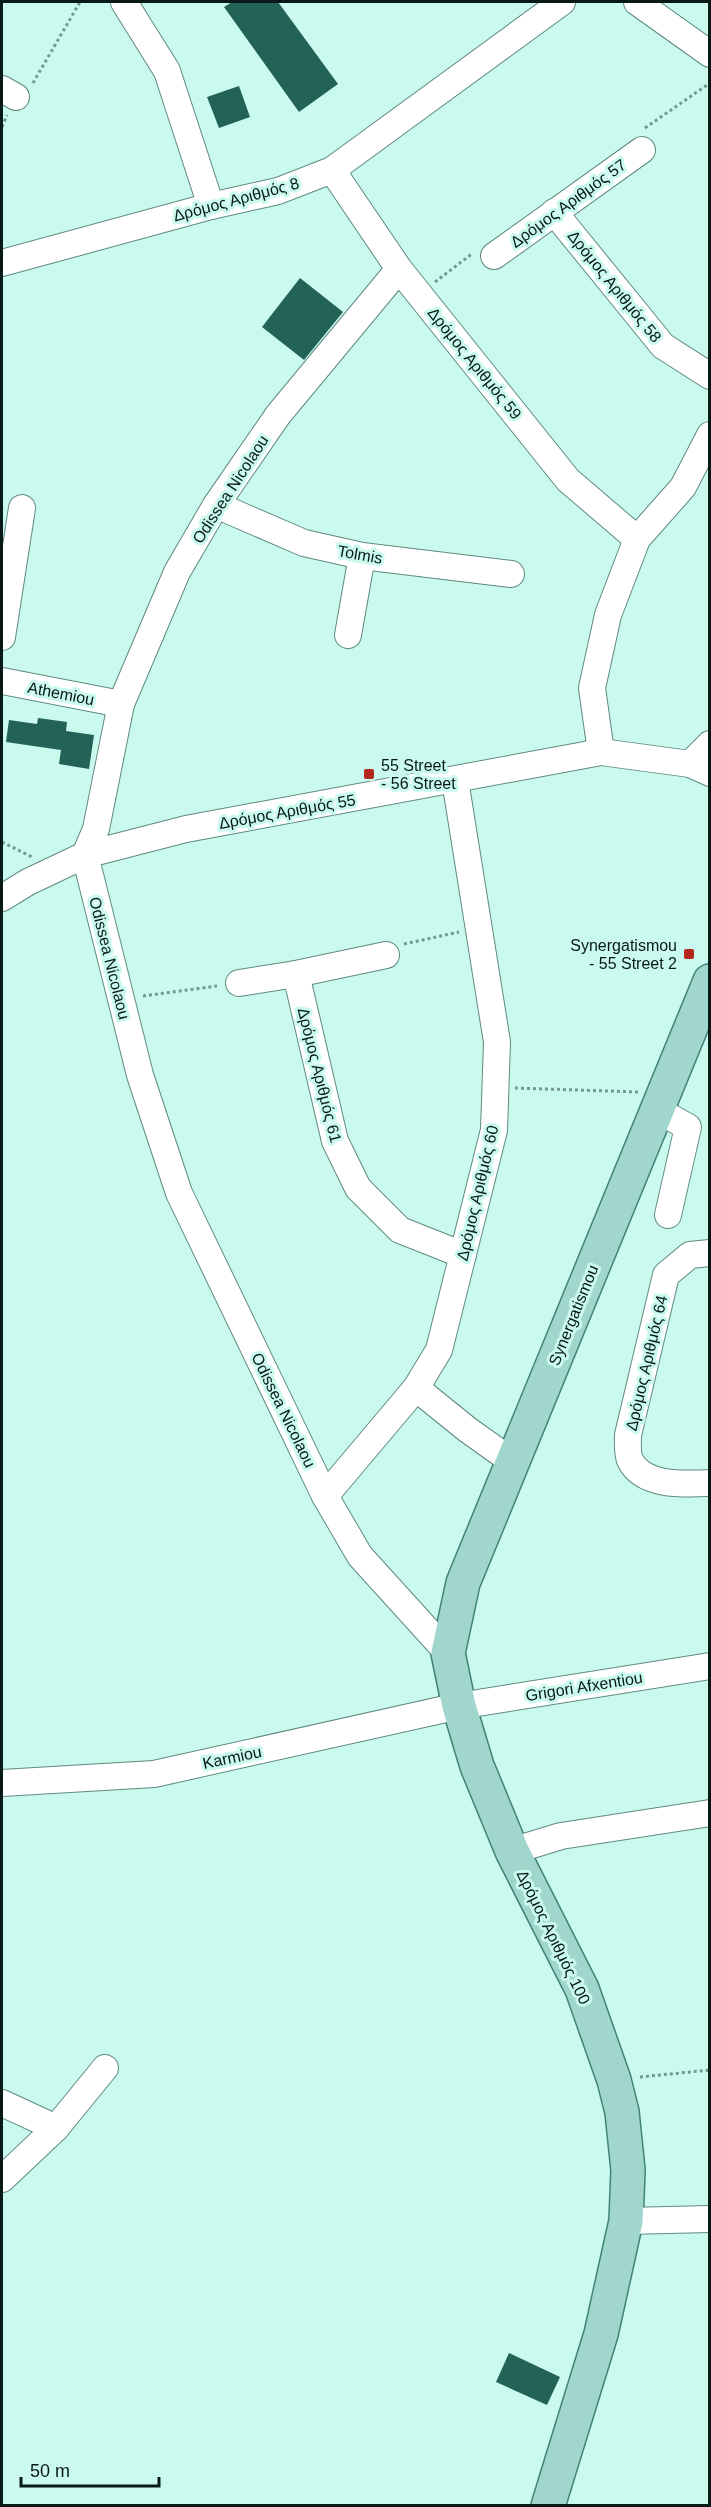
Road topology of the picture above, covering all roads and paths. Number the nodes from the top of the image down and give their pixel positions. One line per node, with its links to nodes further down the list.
1 (80, 2): 7 (path)
2 (124, 2): 10 (street)
3 (562, 2): 9 (street, Δρόμος Αριθμός 8)
4 (637, 2): 5 (street)
5 (710, 54)
6 (710, 82): 8 (path)
7 (9, 93)
8 (642, 150): 11 (street, Δρόμος Αριθμός 57)
9 (332, 170): 10 (street, Δρόμος Αριθμός 8); 14 (street, Δρόμος Αριθμός 59)
10 (211, 206): 13 (street, Δρόμος Αριθμός 8)
11 (554, 212): 12 (street, Δρόμος Αριθμός 57); 16 (street, Δρόμος Αριθμός 58)
12 (494, 256): 15 (path)
13 (2, 262)
14 (399, 269): 15 (street, Δρόμος Αριθμός 59); 18 (street, Odissea Nicolaou)
15 (419, 294): 20 (street, Δρόμος Αριθμός 59)
16 (710, 376)
17 (710, 435): 20 (street)
18 (216, 505): 21 (street, Tolmis); 26 (street, Odissea Nicolaou)
19 (22, 508): 24 (street)
20 (638, 539): 28 (street)
21 (362, 556): 22 (street, Tolmis); 23 (street)
22 (511, 574)
23 (348, 635)
24 (2, 637)
25 (2, 681): 26 (street, Athemiou)
26 (121, 704): 32 (street, Odissea Nicolaou)
27 (710, 744): 29 (street, Δρόμος Αριθμός 55)
28 (601, 752): 29 (street, Δρόμος Αριθμός 55); 30 (street, Δρόμος Αριθμός 55)
29 (700, 769)
30 (455, 780): 32 (street, Δρόμος Αριθμός 55); 35 (street, Δρόμος Αριθμός 60)
31 (2, 842): 33 (path)
32 (85, 855): 33 (street, Δρόμος Αριθμός 55); 40 (street, Odissea Nicolaou)
33 (57, 869): 34 (street, Δρόμος Αριθμός 55)
34 (2, 898)
35 (479, 928): 36 (path); 41 (street, Δρόμος Αριθμός 60)
36 (386, 955): 37 (street)
37 (296, 974): 39 (street); 45 (street, Δρόμος Αριθμός 61)
38 (710, 981): 42 (main road, Synergatismou)
39 (239, 983): 40 (path)
40 (121, 1000): 49 (street, Odissea Nicolaou)
41 (495, 1088): 42 (path); 45 (street, Δρόμος Αριθμός 60)
42 (660, 1101): 43 (street); 47 (main road, Synergatismou)
43 (668, 1215)
44 (700, 1254): 48 (street, Δρόμος Αριθμός 64)
45 (463, 1255): 46 (street, Δρόμος Αριθμός 60)
46 (416, 1388): 47 (street); 49 (street, Δρόμος Αριθμός 60)
47 (513, 1462): 50 (main road, Synergatismou)
48 (710, 1483)
49 (325, 1496): 50 (street, Odissea Nicolaou)
50 (448, 1653): 52 (main road, Δρόμος Αριθμός 100)
51 (710, 1666): 52 (street, Grigori Afxentiou)
52 (459, 1706): 53 (street, Karmiou); 55 (main road, Δρόμος Αριθμός 100)
53 (2, 1783)
54 (710, 1813): 55 (street)
55 (512, 1851): 58 (main road, Δρόμος Αριθμός 100)
56 (105, 2068): 60 (street)
57 (710, 2070): 58 (path)
58 (614, 2080): 63 (main road, Δρόμος Αριθμός 100)
59 (2, 2103): 60 (street)
60 (56, 2128): 61 (street)
61 (2, 2179)
62 (710, 2219): 63 (street)
63 (626, 2221): 64 (main road, Δρόμος Αριθμός 100)
64 (548, 2505)

